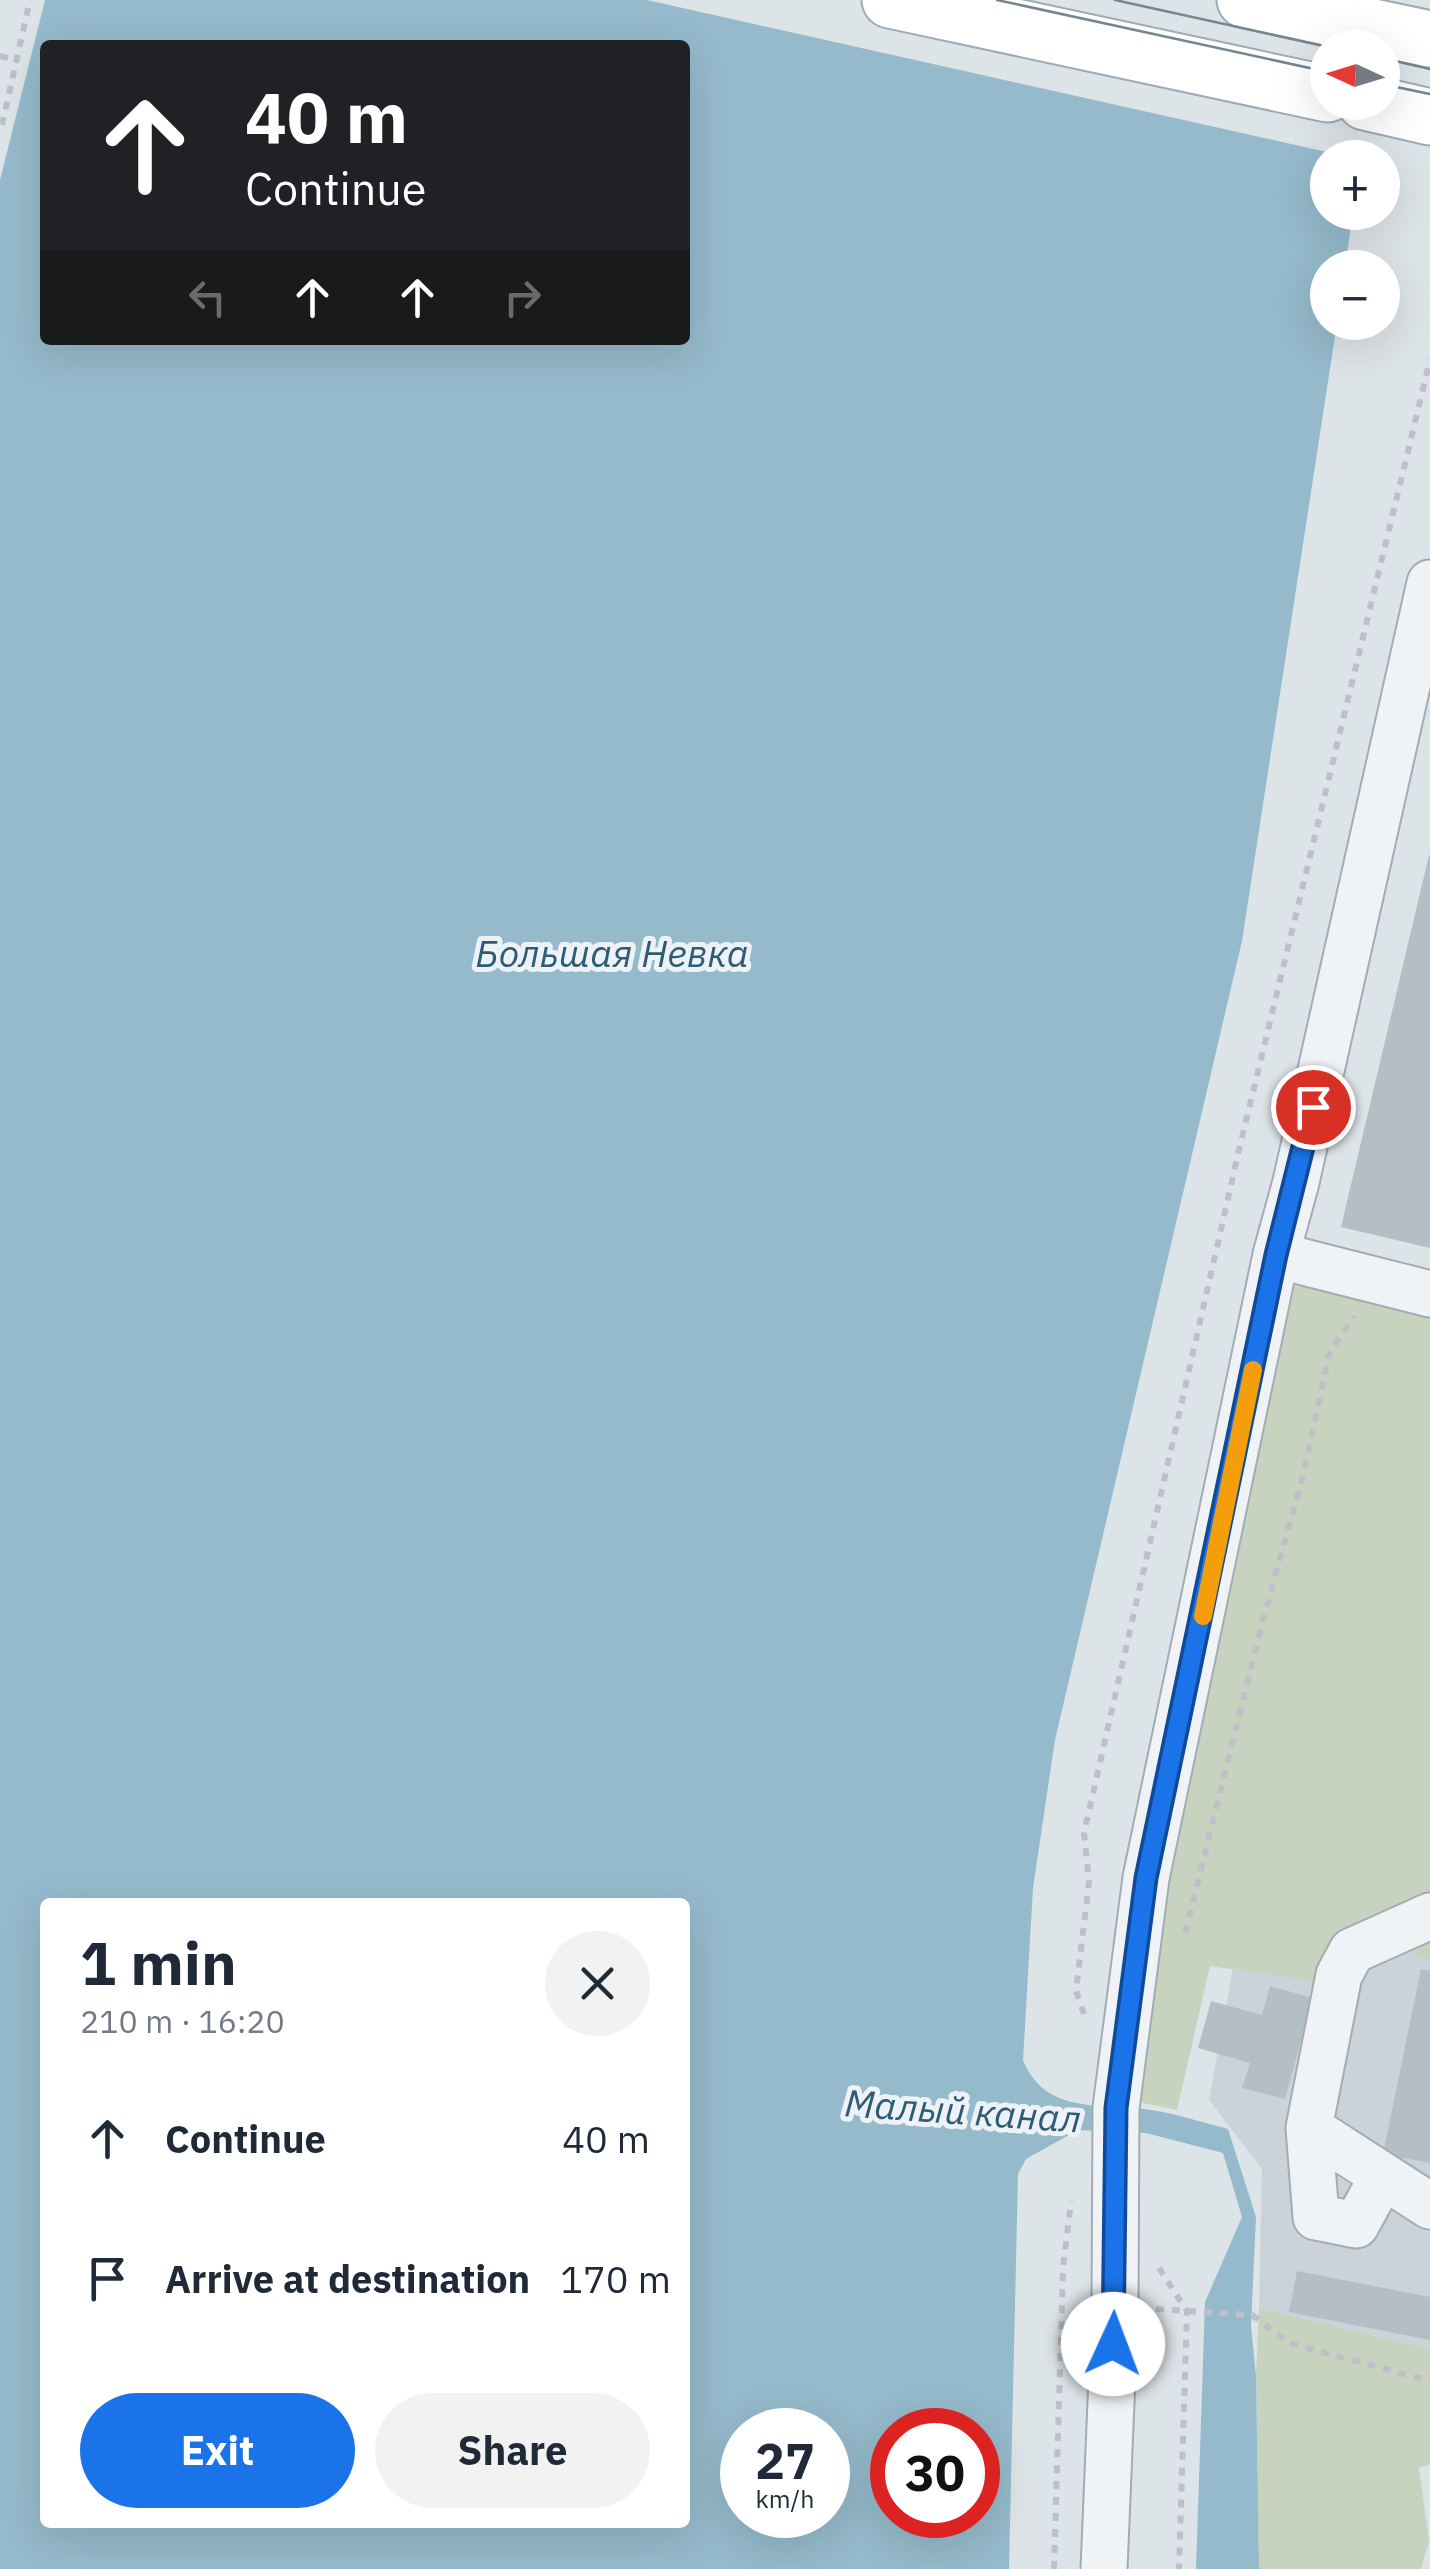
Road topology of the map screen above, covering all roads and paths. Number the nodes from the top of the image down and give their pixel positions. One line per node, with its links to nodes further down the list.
1 (30, 0): 6 (path)
2 (890, 0): 7 (main road)
3 (1245, 0): 4 (main road)
4 (1405, 34)
5 (0, 56): 6 (path)
6 (16, 60): 10 (path)
7 (1310, 90)
8 (1400, 110): 9 (main road)
9 (1430, 117)
10 (2, 125)
11 (1430, 360): 18 (path)
12 (1430, 583): 13 (street)
13 (1276, 1255): 14 (street); 27 (street)
14 (1377, 1280): 15 (street); 17 (path)
15 (1430, 1294)
16 (1430, 1916): 19 (street)
17 (1183, 1940)
18 (1085, 2018)
19 (1309, 2128): 21 (street); 21 (street)
20 (1077, 2187): 26 (path)
21 (1410, 2187)
22 (1155, 2262): 24 (path)
23 (1152, 2309): 24 (path)
24 (1187, 2311): 25 (path); 28 (path)
25 (1430, 2381)
26 (1054, 2569)
27 (1104, 2569)
28 (1179, 2569)

